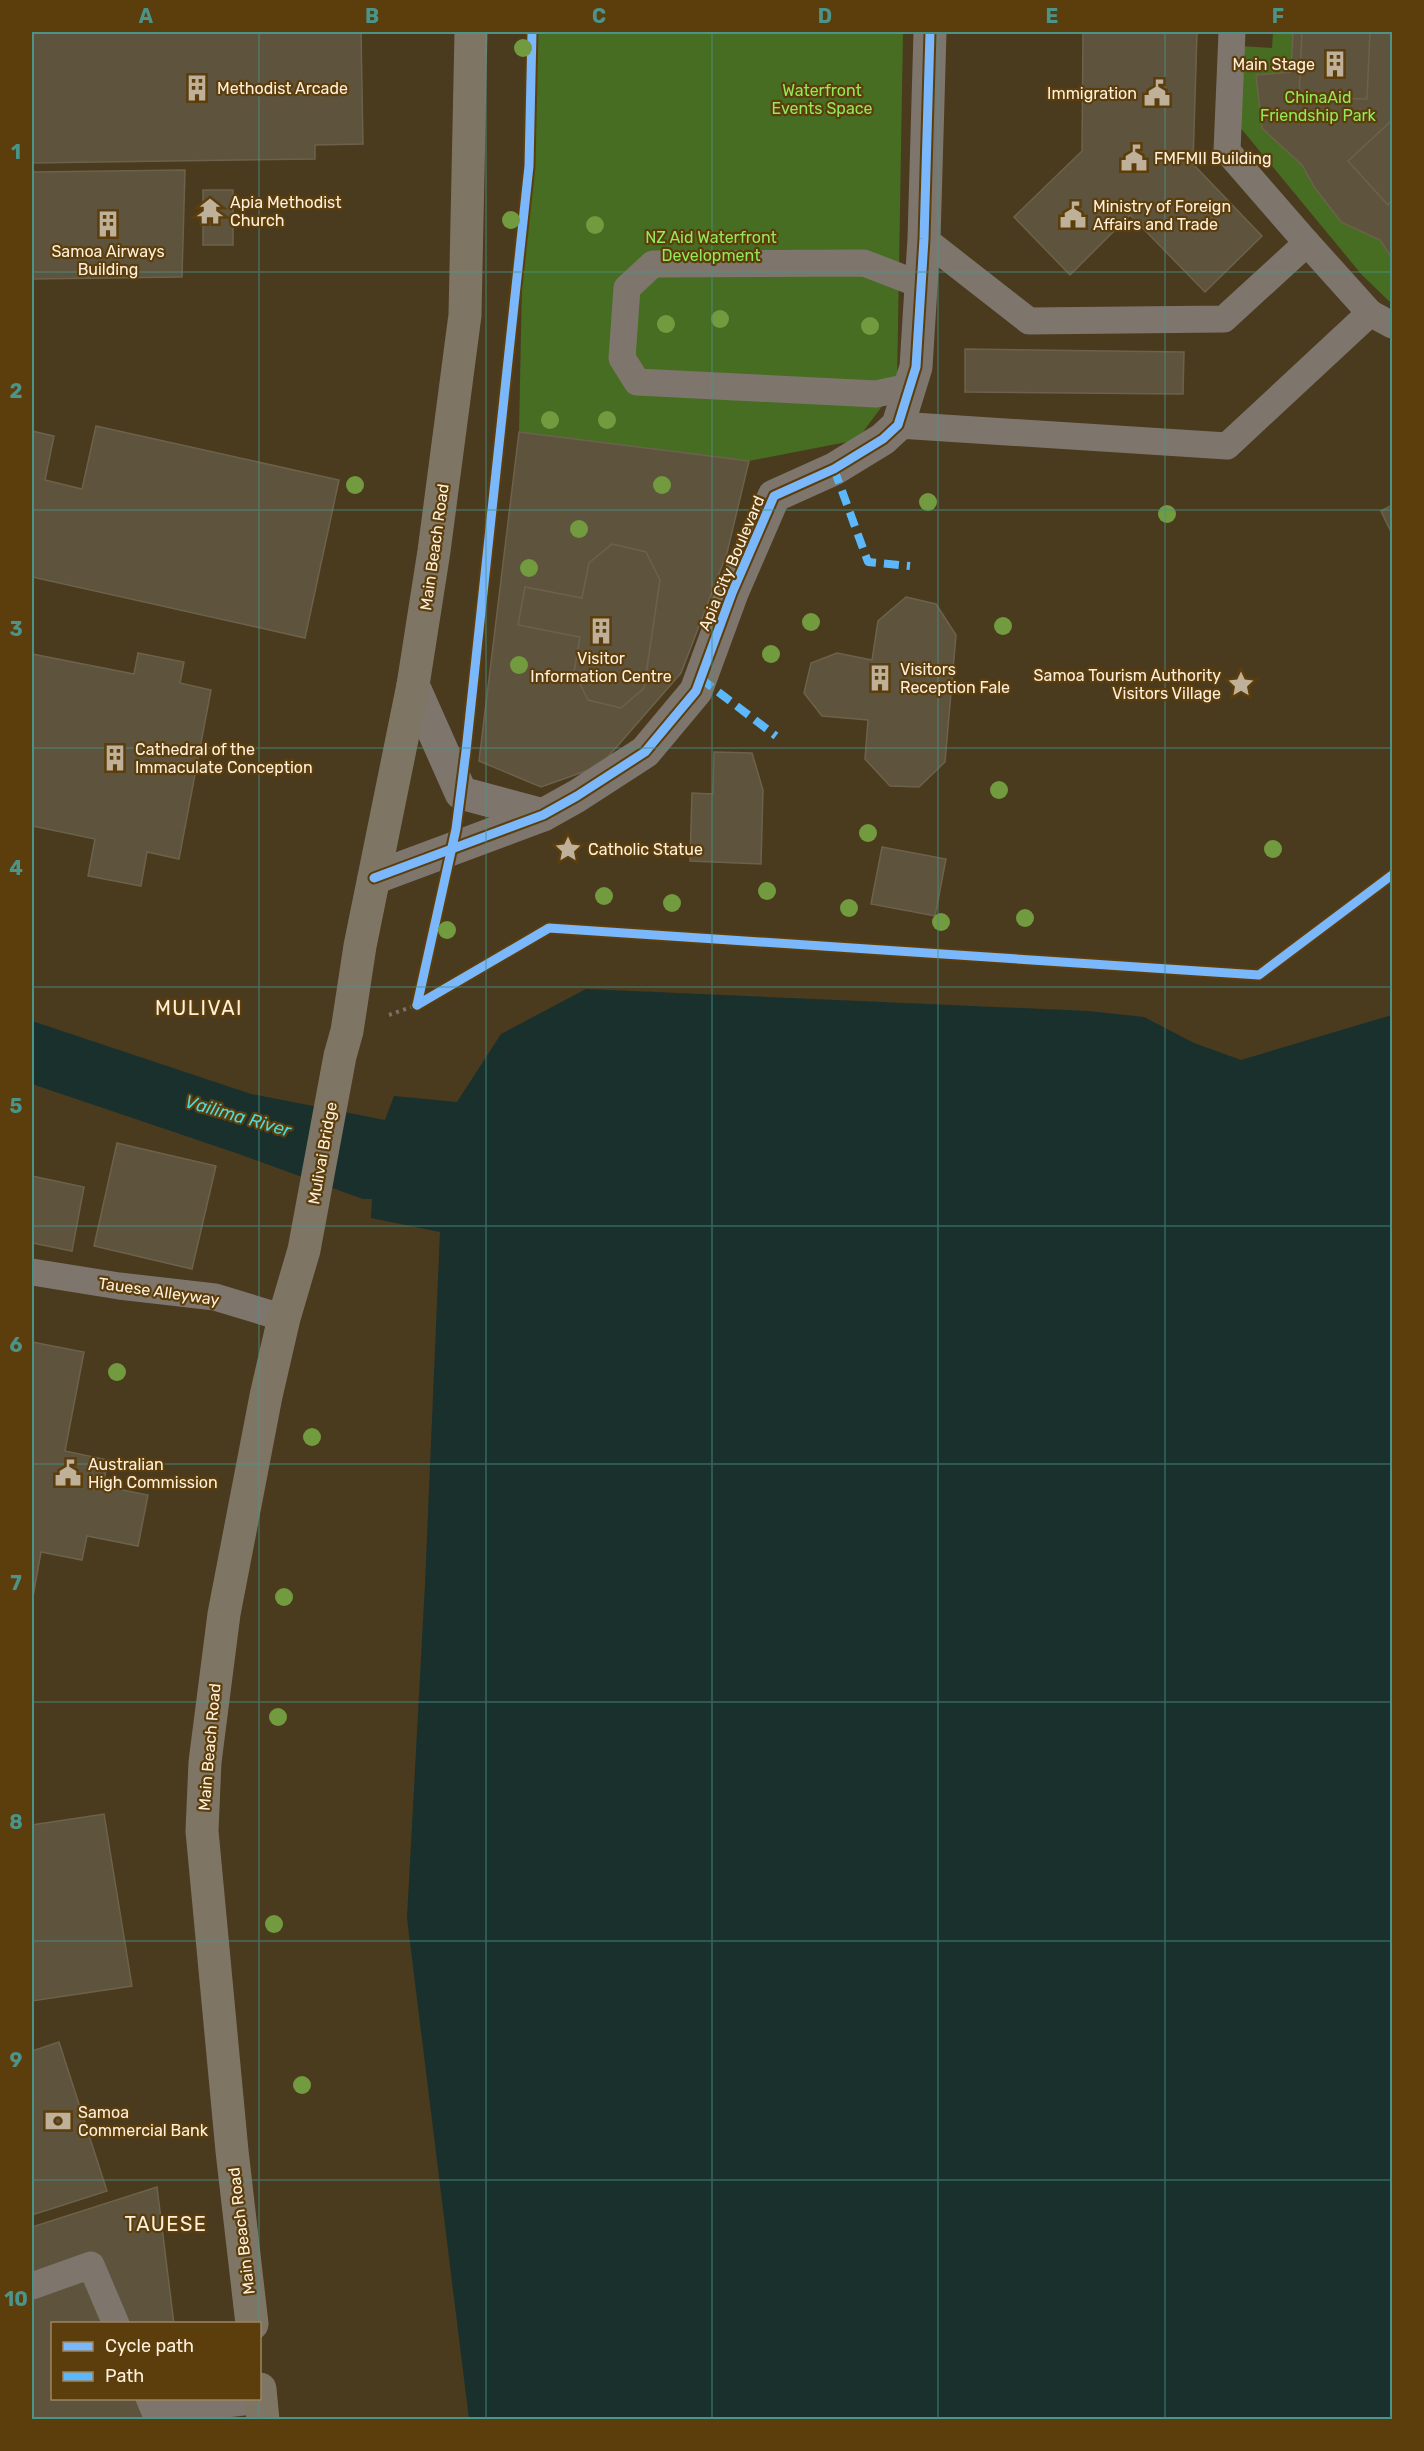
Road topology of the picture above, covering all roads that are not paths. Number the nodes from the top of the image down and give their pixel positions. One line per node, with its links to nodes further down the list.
1 (471, 32): 10 (main road, Main Beach Road)
2 (930, 32): 4 (street)
3 (1232, 32): 5 (lane)
4 (924, 239): 5 (lane); 6 (street)
5 (1307, 243): 7 (lane)
6 (921, 285): 8 (street); 8 (lane)
7 (1381, 319): 9 (lane)
8 (909, 387): 9 (street)
9 (898, 425): 11 (street, Apia City Boulevard)
10 (413, 685): 11 (street); 12 (main road, Main Beach Road)
11 (543, 815): 12 (street, Apia City Boulevard)
12 (374, 878): 13 (main road, Main Beach Road)
13 (340, 1056): 14 (main road, Mulivai Bridge)
14 (304, 1250): 16 (main road, Main Beach Road)
15 (32, 1272): 16 (lane, Tauese Alleyway)
16 (284, 1318): 19 (main road, Main Beach Road)
17 (32, 2286): 18 (lane)
18 (115, 2322)
19 (252, 2322)
20 (150, 2400): 21 (lane)
21 (261, 2404): 22 (lane)
22 (177, 2420)

